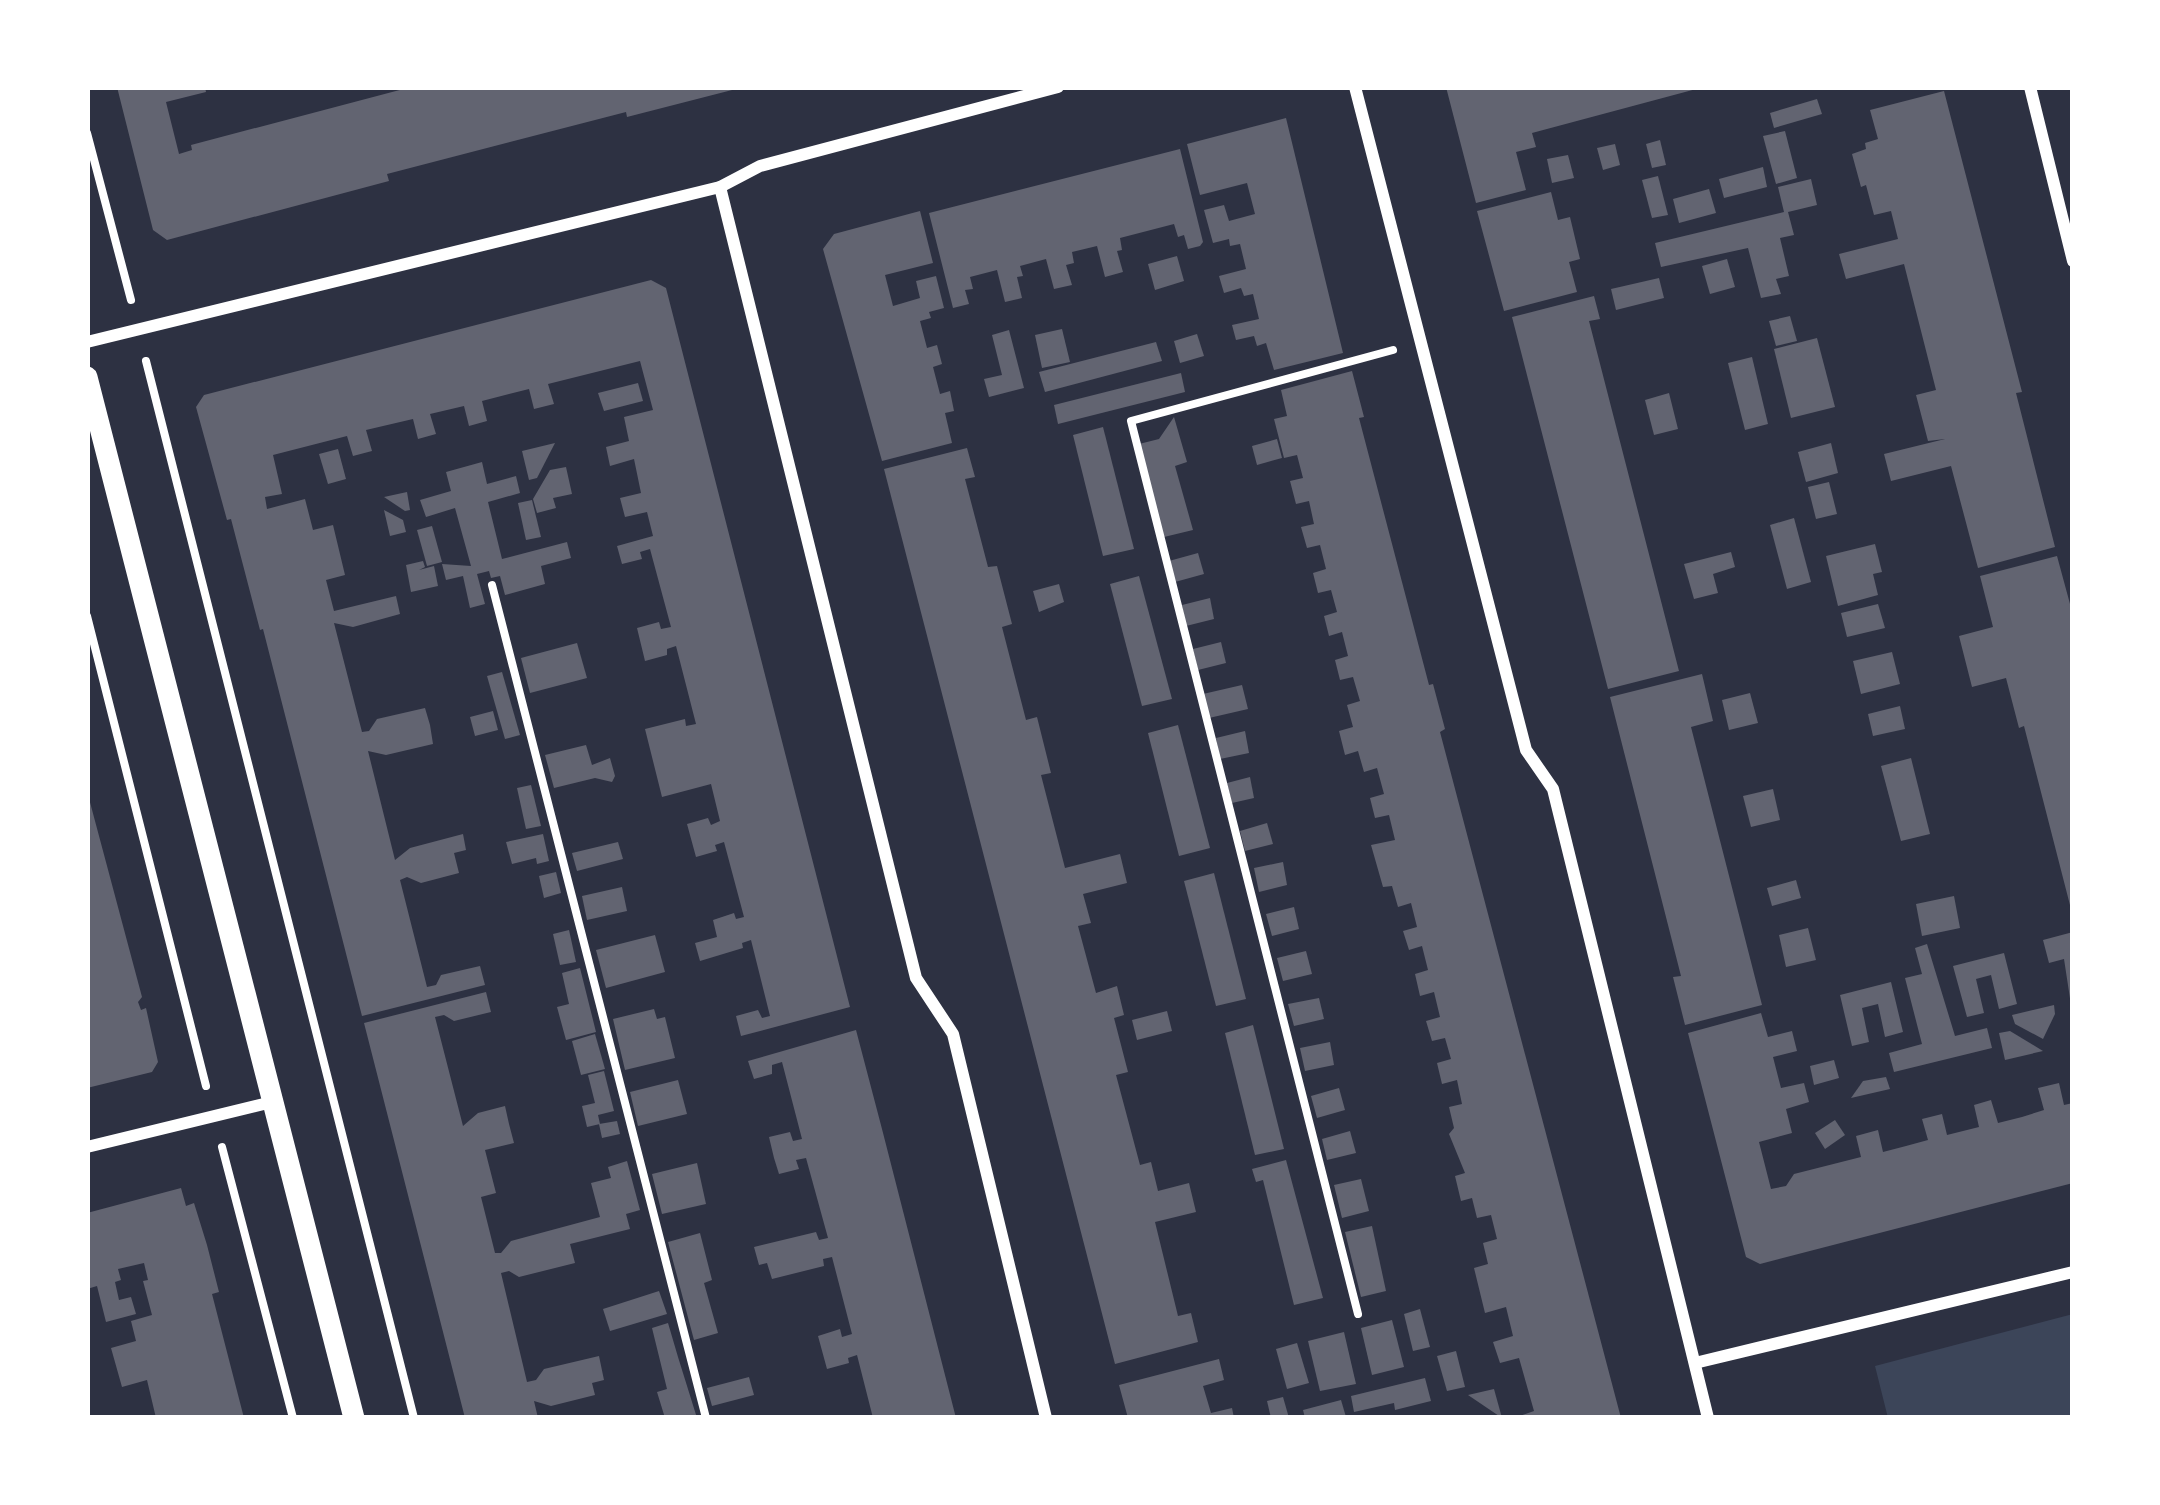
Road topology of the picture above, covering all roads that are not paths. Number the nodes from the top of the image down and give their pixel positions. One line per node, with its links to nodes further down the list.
1 (1058, 87): 4 (street)
2 (1355, 87): 11 (street)
3 (2030, 87): 5 (street)
4 (720, 187): 6 (street); 13 (street)
5 (2073, 261)
6 (87, 342)
7 (87, 377): 8 (street)
8 (272, 1102): 9 (street); 12 (street)
9 (87, 1147)
10 (2073, 1272): 11 (street)
11 (1695, 1363): 14 (street)
12 (355, 1418)
13 (1046, 1418)
14 (1708, 1418)

